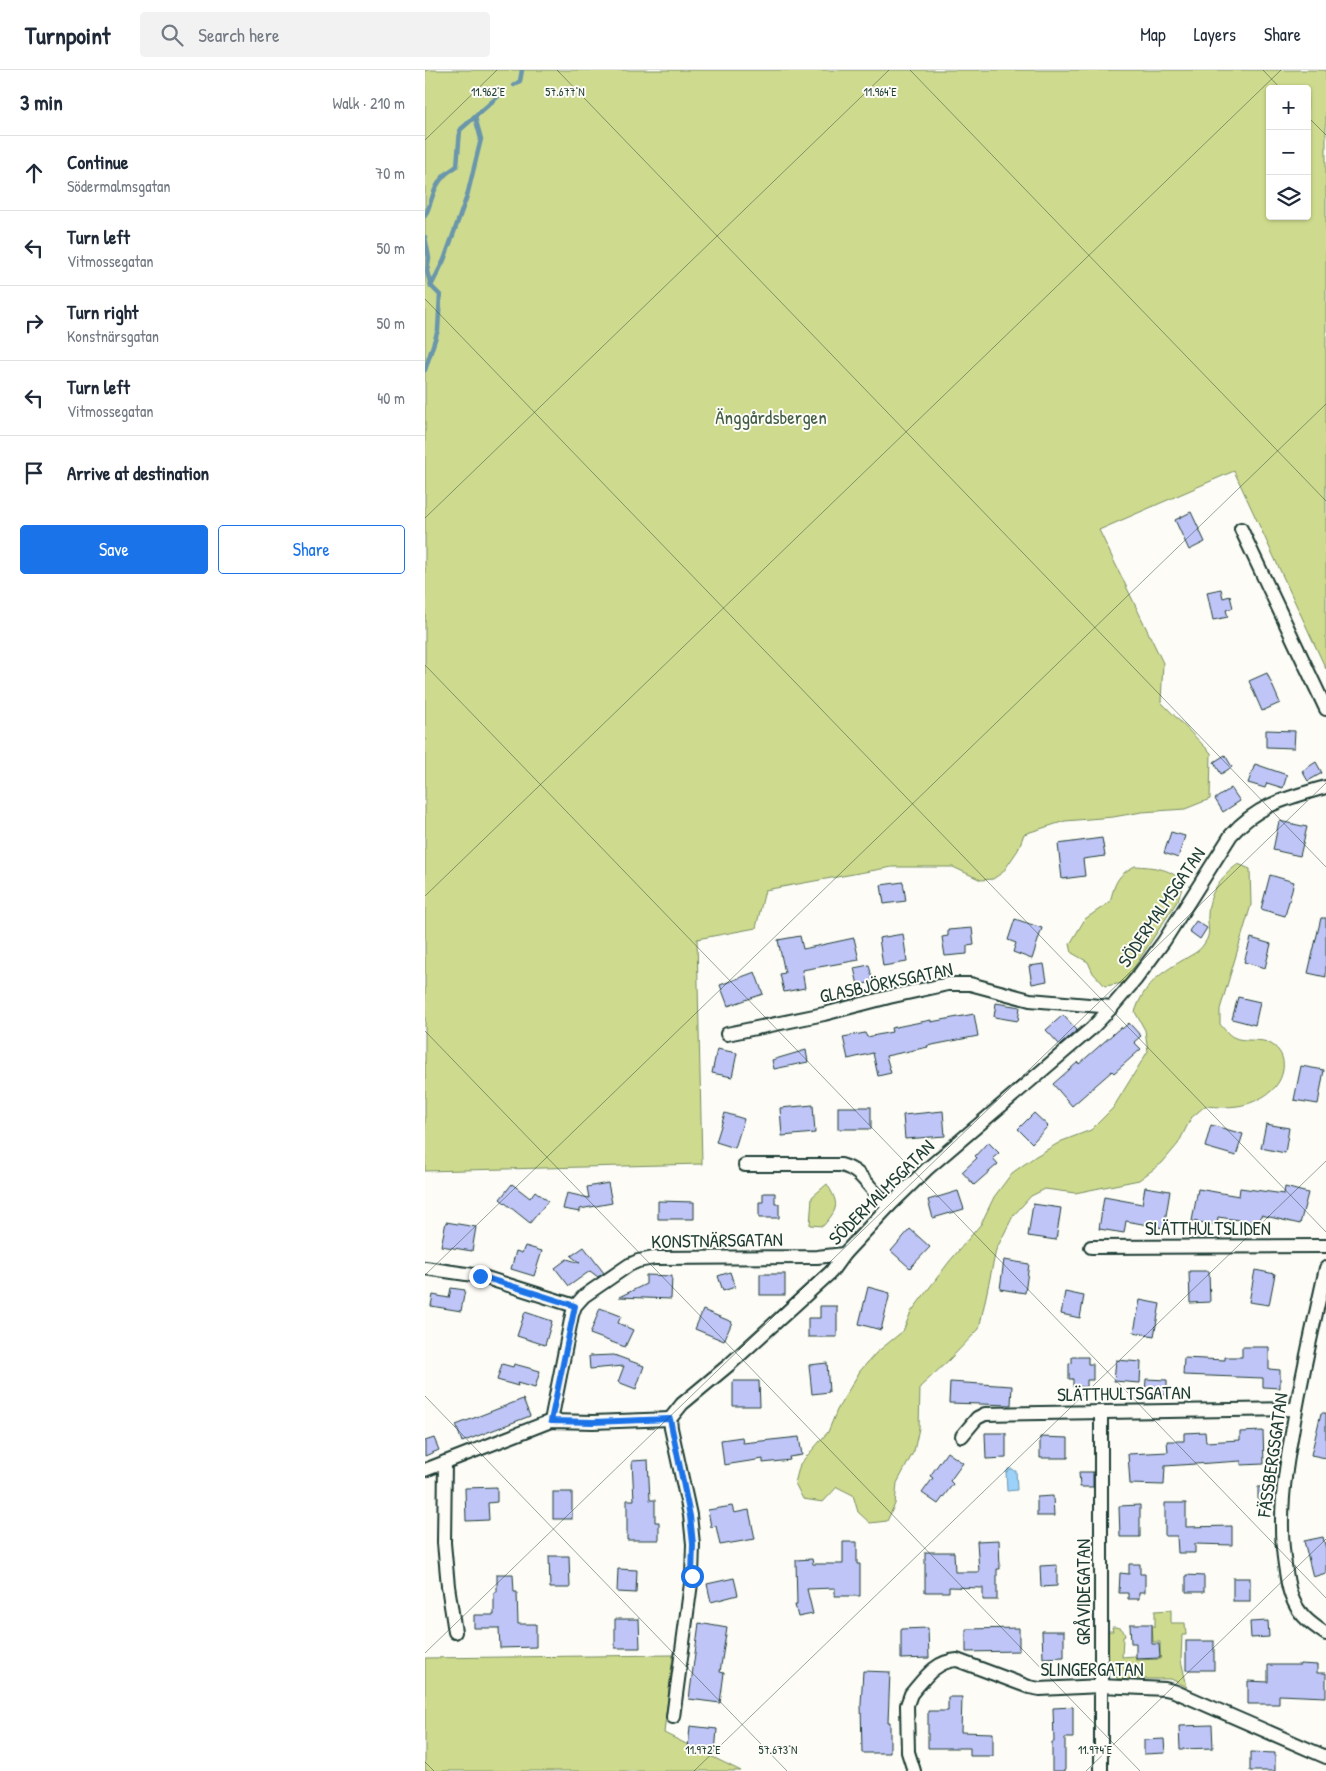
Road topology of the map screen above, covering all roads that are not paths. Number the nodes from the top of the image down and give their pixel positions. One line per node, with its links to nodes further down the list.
1 (1241, 529): 2 (street)
2 (1326, 710)
3 (1326, 787): 4 (street, SÖDERMALMSGATAN)
4 (1112, 1007): 5 (street, GLASBJÖRKSGATAN); 7 (street, SÖDERMALMSGATAN)
5 (727, 1034)
6 (745, 1165): 7 (street)
7 (889, 1206): 10 (street, SÖDERMALMSGATAN)
8 (1326, 1246): 9 (street, SLÄTTHULTSLIDEN)
9 (1091, 1247)
10 (844, 1254): 13 (street, KONSTNÄRSGATAN); 16 (street, SÖDERMALMSGATAN)
11 (425, 1268): 13 (street)
12 (1326, 1268): 14 (street, FÄSSBERGSGATAN)
13 (575, 1306): 17 (street)
14 (1296, 1409): 15 (street, SLÄTTHULTSGATAN); 22 (street, FÄSSBERGSGATAN)
15 (1101, 1413): 18 (street, SLÄTTHULTSGATAN); 23 (street, GRÅVIDEGATAN)
16 (670, 1419): 17 (street); 24 (street)
17 (551, 1421): 19 (street)
18 (962, 1436)
19 (445, 1462): 20 (street); 21 (street)
20 (425, 1470)
21 (455, 1632)
22 (1326, 1634)
23 (1101, 1686): 25 (street, SLINGERGATAN); 26 (street, SLINGERGATAN); 27 (street, GRÅVIDEGATAN)
24 (673, 1717)
25 (1326, 1757)
26 (914, 1771)
27 (1101, 1771)

